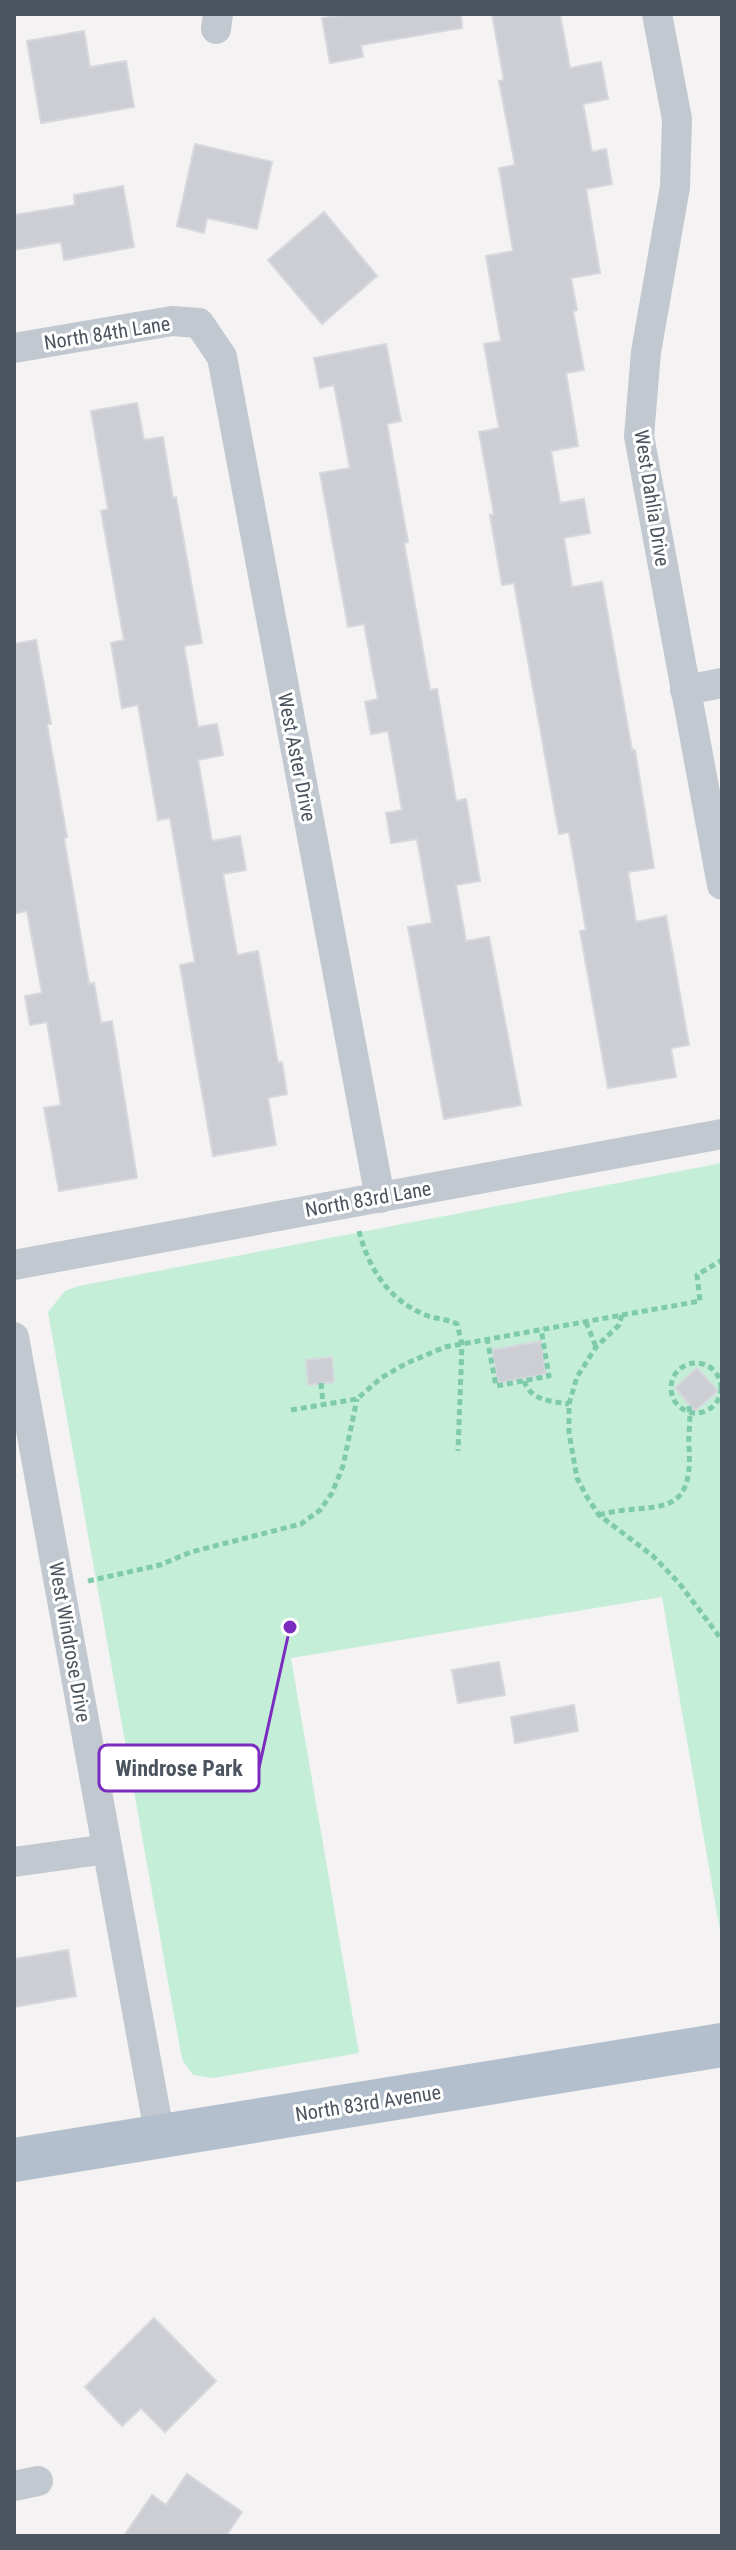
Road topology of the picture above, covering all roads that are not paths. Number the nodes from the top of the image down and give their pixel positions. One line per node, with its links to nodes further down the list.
1 (657, 14): 5 (street, West Dahlia Drive)
2 (199, 323): 3 (street, North 84th Lane); 8 (street, West Aster Drive)
3 (14, 348)
4 (722, 683): 5 (street)
5 (685, 690): 6 (street, West Dahlia Drive)
6 (722, 885)
7 (722, 1134): 8 (street, North 83rd Lane)
8 (366, 1200): 9 (street, North 83rd Lane)
9 (14, 1265)
10 (14, 1337): 11 (street, West Windrose Drive)
11 (107, 1849): 12 (street); 14 (street, West Windrose Drive)
12 (14, 1862)
13 (722, 2045): 14 (main road, North 83rd Avenue)
14 (160, 2137): 15 (main road, North 83rd Avenue)
15 (14, 2160)

